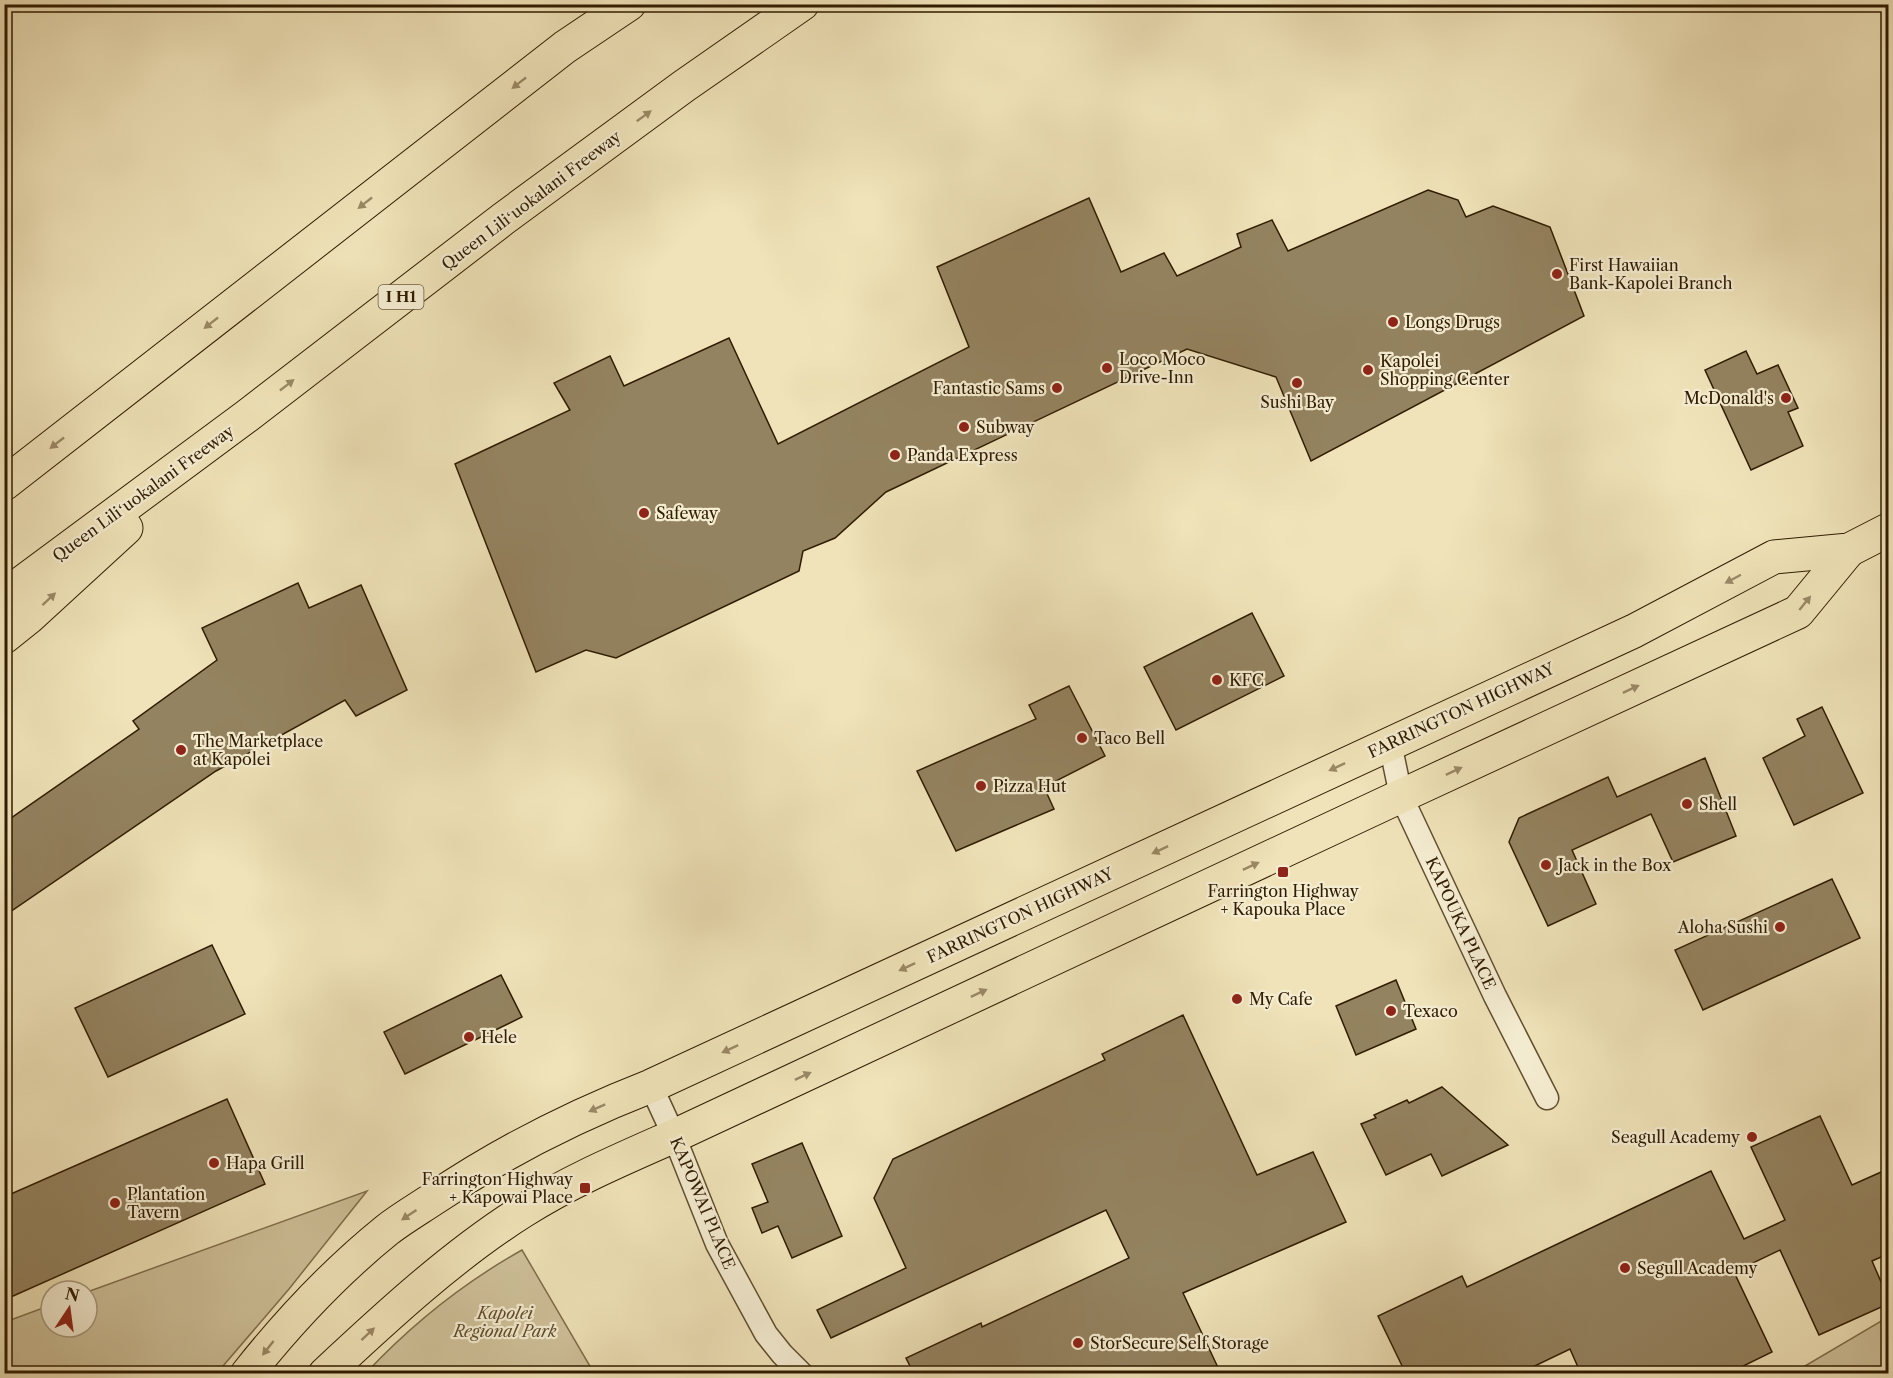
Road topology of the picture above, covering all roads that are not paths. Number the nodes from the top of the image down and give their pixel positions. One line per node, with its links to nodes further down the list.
1 (609, 4): 4 (main road)
2 (629, 4): 4 (main road)
3 (802, 4): 5 (main road, Queen Liliʻuokalani Freeway / I H1, one-way to 3)
4 (565, 47): 6 (main road, one-way to 6)
5 (247, 416): 9 (main road, Queen Liliʻuokalani Freeway / I H1); 10 (main road, one-way to 5)
6 (4, 484)
7 (1888, 530): 8 (main road, FARRINGTON HIGHWAY)
8 (1849, 550): 11 (main road, FARRINGTON HIGHWAY, one-way to 11); 12 (main road, FARRINGTON HIGHWAY, one-way to 8)
9 (4, 596)
10 (4, 637)
11 (1390, 743): 12 (street, KAPOUKA PLACE); 13 (main road, FARRINGTON HIGHWAY, one-way to 13)
12 (1401, 796): 14 (street, KAPOUKA PLACE); 15 (main road, FARRINGTON HIGHWAY, one-way to 12)
13 (651, 1086): 15 (street, KAPOWAI PLACE); 16 (main road, FARRINGTON HIGHWAY, one-way to 16)
14 (1547, 1098)
15 (674, 1136): 17 (main road, FARRINGTON HIGHWAY, one-way to 15); 18 (street, KAPOWAI PLACE)
16 (248, 1374)
17 (326, 1374)
18 (802, 1374)

